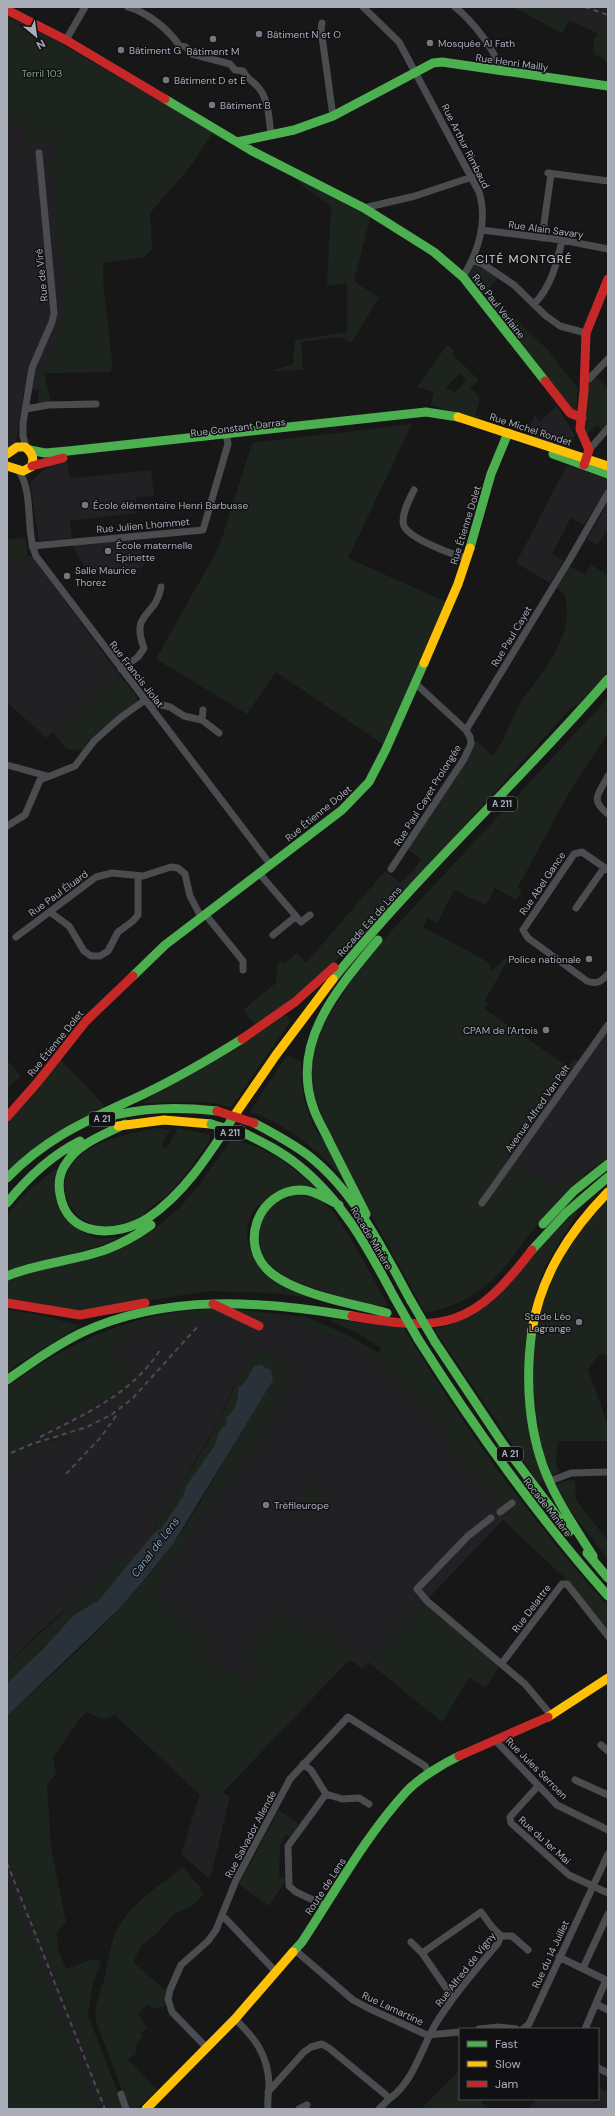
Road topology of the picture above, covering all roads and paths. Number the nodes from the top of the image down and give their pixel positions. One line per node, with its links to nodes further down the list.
1 (85, 7): 7 (street)
2 (128, 7): 12 (street)
3 (363, 7): 9 (street, Rue Arthur Rimbaud)
4 (454, 7): 8 (street)
5 (7, 10): 7 (main road, Rue Paul Verlaine)
6 (322, 23): 11 (street)
7 (66, 40): 14 (main road, Rue Paul Verlaine)
8 (499, 71): 9 (main road, Rue Henri Mailly); 10 (main road, Rue Henri Mailly)
9 (416, 72): 11 (main road, Rue Henri Mailly); 17 (street, Rue Arthur Rimbaud)
10 (608, 86)
11 (333, 116): 12 (main road, Rue Henri Mailly)
12 (271, 135): 13 (main road, Rue Henri Mailly)
13 (256, 137): 14 (main road, Rue Henri Mailly); 15 (main road)
14 (237, 142): 15 (main road, Rue Paul Verlaine)
15 (252, 151): 19 (main road, Rue Paul Verlaine)
16 (39, 153): 32 (street, Rue de Viré)
17 (472, 177): 19 (street); 20 (street, Rue Arthur Rimbaud)
18 (608, 181): 21 (street)
19 (364, 208): 25 (main road, Rue Paul Verlaine)
20 (481, 230): 21 (street, Rue Alain Savary); 24 (street, Rue Arthur Rimbaud)
21 (542, 238): 22 (street, Rue Alain Savary)
22 (562, 240): 23 (street, Rue Alain Savary); 27 (street)
23 (608, 249)
24 (473, 260): 25 (street, Rue Arthur Rimbaud); 27 (street)
25 (463, 278): 34 (main road, Rue Paul Verlaine)
26 (608, 279): 28 (main road)
27 (534, 304): 28 (street)
28 (586, 333): 30 (main road)
29 (608, 359): 30 (street)
30 (584, 380): 34 (main road)
31 (96, 404): 32 (street)
32 (26, 409): 38 (street, Rue de Viré)
33 (447, 418): 36 (main road, Rue Constant Darras); 37 (main road, Rue Michel Rondet)
34 (582, 418): 39 (main road)
35 (608, 428): 39 (street)
36 (227, 436): 38 (main road, Rue Constant Darras); 41 (main road, Rue Constant Darras); 45 (street, Rue Julien Lhommet)
37 (507, 436): 39 (main road, Rue Michel Rondet); 46 (main road, Rue Étienne Dolet)
38 (18, 450): 41 (main road); 41 (main road)
39 (587, 458): 40 (main road, Rue Michel Rondet); 42 (main road, Rue Michel Rondet)
40 (608, 466)
41 (20, 468): 45 (street, Rue Francis Jiolat)
42 (608, 474)
43 (414, 490): 46 (street)
44 (608, 493): 55 (street, Rue Paul Cayet)
45 (32, 546): 48 (street, Rue Francis Jiolat)
46 (467, 558): 50 (main road, Rue Étienne Dolet)
47 (161, 587): 48 (street)
48 (121, 669): 52 (street, Rue Francis Jiolat)
49 (608, 679): 73 (main road, Rocade Est de Lens / A 211)
50 (415, 683): 55 (street); 62 (main road, Rue Étienne Dolet)
51 (608, 690): 72 (main road, Rocade Est de Lens / A 211)
52 (147, 703): 54 (street); 58 (street); 62 (street, Rue Francis Jiolat)
53 (203, 710): 54 (street)
54 (202, 720): 56 (street)
55 (466, 730): 63 (street, Rue Paul Cayet Prolongée)
56 (219, 733)
57 (7, 765): 58 (street)
58 (47, 776): 61 (street)
59 (607, 778): 60 (street)
60 (608, 814)
61 (7, 826)
62 (270, 864): 65 (main road, Rue Étienne Dolet)
63 (391, 868)
64 (606, 869): 67 (street); 77 (street, Rue Abel Gance)
65 (259, 872): 69 (main road, Rue Étienne Dolet); 71 (street)
66 (138, 876): 68 (street, Rue Paul Éluard); 68 (street); 69 (street, Rue Paul Éluard)
67 (576, 908)
68 (50, 912): 75 (street, Rue Paul Éluard)
69 (203, 915): 76 (street); 79 (main road, Rue Étienne Dolet)
70 (310, 915): 71 (street)
71 (295, 917): 74 (street)
72 (395, 918): 86 (main road, Rocade Est de Lens / A 211); 90 (main road)
73 (376, 927): 82 (main road); 86 (main road, Rocade Est de Lens / A 211)
74 (273, 936)
75 (16, 937)
76 (243, 970)
77 (608, 974)
78 (608, 1025): 88 (street, Avenue Alfred Van Pelt)
79 (7, 1117)
80 (125, 1124): 86 (main road); 87 (main road, Rocade Minière / A 21); 89 (main road, Rocade Minière / A 21, bridge)
81 (608, 1164): 96 (main road)
82 (7, 1178)
83 (605, 1180): 94 (main road)
84 (7, 1185): 90 (main road, Rocade Minière / A 21, bridge)
85 (608, 1192): 104 (main road)
86 (176, 1200): 91 (main road)
87 (7, 1203)
88 (482, 1203)
89 (339, 1205): 96 (main road); 106 (main road, Rocade Minière / A 21, bridge)
90 (364, 1219): 104 (main road, Rocade Minière / A 21, bridge)
91 (7, 1276)
92 (187, 1296): 95 (main road)
93 (278, 1297): 96 (main road)
94 (209, 1302): 97 (main road); 98 (main road)
95 (7, 1304)
96 (387, 1313)
97 (259, 1326)
98 (7, 1380)
99 (608, 1472): 100 (street)
100 (553, 1480)
101 (512, 1503): 102 (street)
102 (500, 1512)
103 (491, 1518): 108 (street)
104 (593, 1560): 105 (main road, Rocade Minière / A 21)
105 (608, 1578)
106 (608, 1596)
107 (608, 1636): 108 (street, Rue Delattre)
108 (500, 1662): 110 (street)
109 (608, 1678): 110 (main road, Route de Lens)
110 (551, 1715): 111 (main road, Route de Lens)
111 (495, 1740): 115 (main road, Route de Lens); 117 (street, Rue Jules Serroen)
112 (601, 1745): 113 (street)
113 (608, 1751)
114 (303, 1764): 115 (street, Rue Salvador Allende); 118 (street); 127 (street, Rue Salvador Allende)
115 (430, 1773): 125 (main road, Route de Lens)
116 (575, 1780): 119 (street)
117 (538, 1786): 121 (street, Rue Jules Serroen); 123 (street, Rue du 1er Mai)
118 (326, 1794): 120 (street); 125 (street)
119 (608, 1795)
120 (369, 1804)
121 (608, 1830)
122 (608, 1854): 123 (street, Rue du 14 Juillet)
123 (593, 1887): 124 (street, Rue du 1er Mai); 134 (street, Rue du 14 Juillet)
124 (608, 1894)
125 (326, 1906): 131 (main road, Route de Lens)
126 (608, 1914): 128 (street)
127 (222, 1915): 136 (street); 147 (street, Rue Salvador Allende)
128 (606, 1922): 135 (street)
129 (501, 1936): 132 (street, Rue Alfred de Vigny); 133 (street); 137 (street, Rue Alfred de Vigny)
130 (411, 1942): 133 (street)
131 (295, 1950): 136 (main road, Route de Lens); 146 (street, Rue Lamartine)
132 (528, 1950)
133 (422, 1953): 137 (street)
134 (559, 1957): 135 (street); 143 (street, Rue du 14 Juillet)
135 (583, 1968): 138 (street)
136 (276, 1972): 140 (main road, Route de Lens)
137 (453, 1998): 146 (street, Rue Alfred de Vigny)
138 (596, 2004): 139 (street); 144 (street)
139 (608, 2010)
140 (235, 2019): 147 (main road, Route de Lens); 149 (street)
141 (492, 2028): 142 (street)
142 (510, 2028)
143 (524, 2028)
144 (585, 2028)
145 (459, 2032): 146 (street)
146 (430, 2035): 154 (street, Rue Alfred de Vigny)
147 (207, 2048): 157 (main road, Route de Lens)
148 (599, 2068): 150 (street)
149 (268, 2071): 151 (street); 152 (street)
150 (608, 2073)
151 (284, 2077): 152 (street); 154 (street)
152 (268, 2092): 158 (street)
153 (120, 2094): 156 (street)
154 (389, 2099): 160 (street, Rue Alfred de Vigny)
155 (307, 2105): 159 (street)
156 (126, 2109)
157 (146, 2109)
158 (268, 2109)
159 (299, 2109)
160 (379, 2109)

